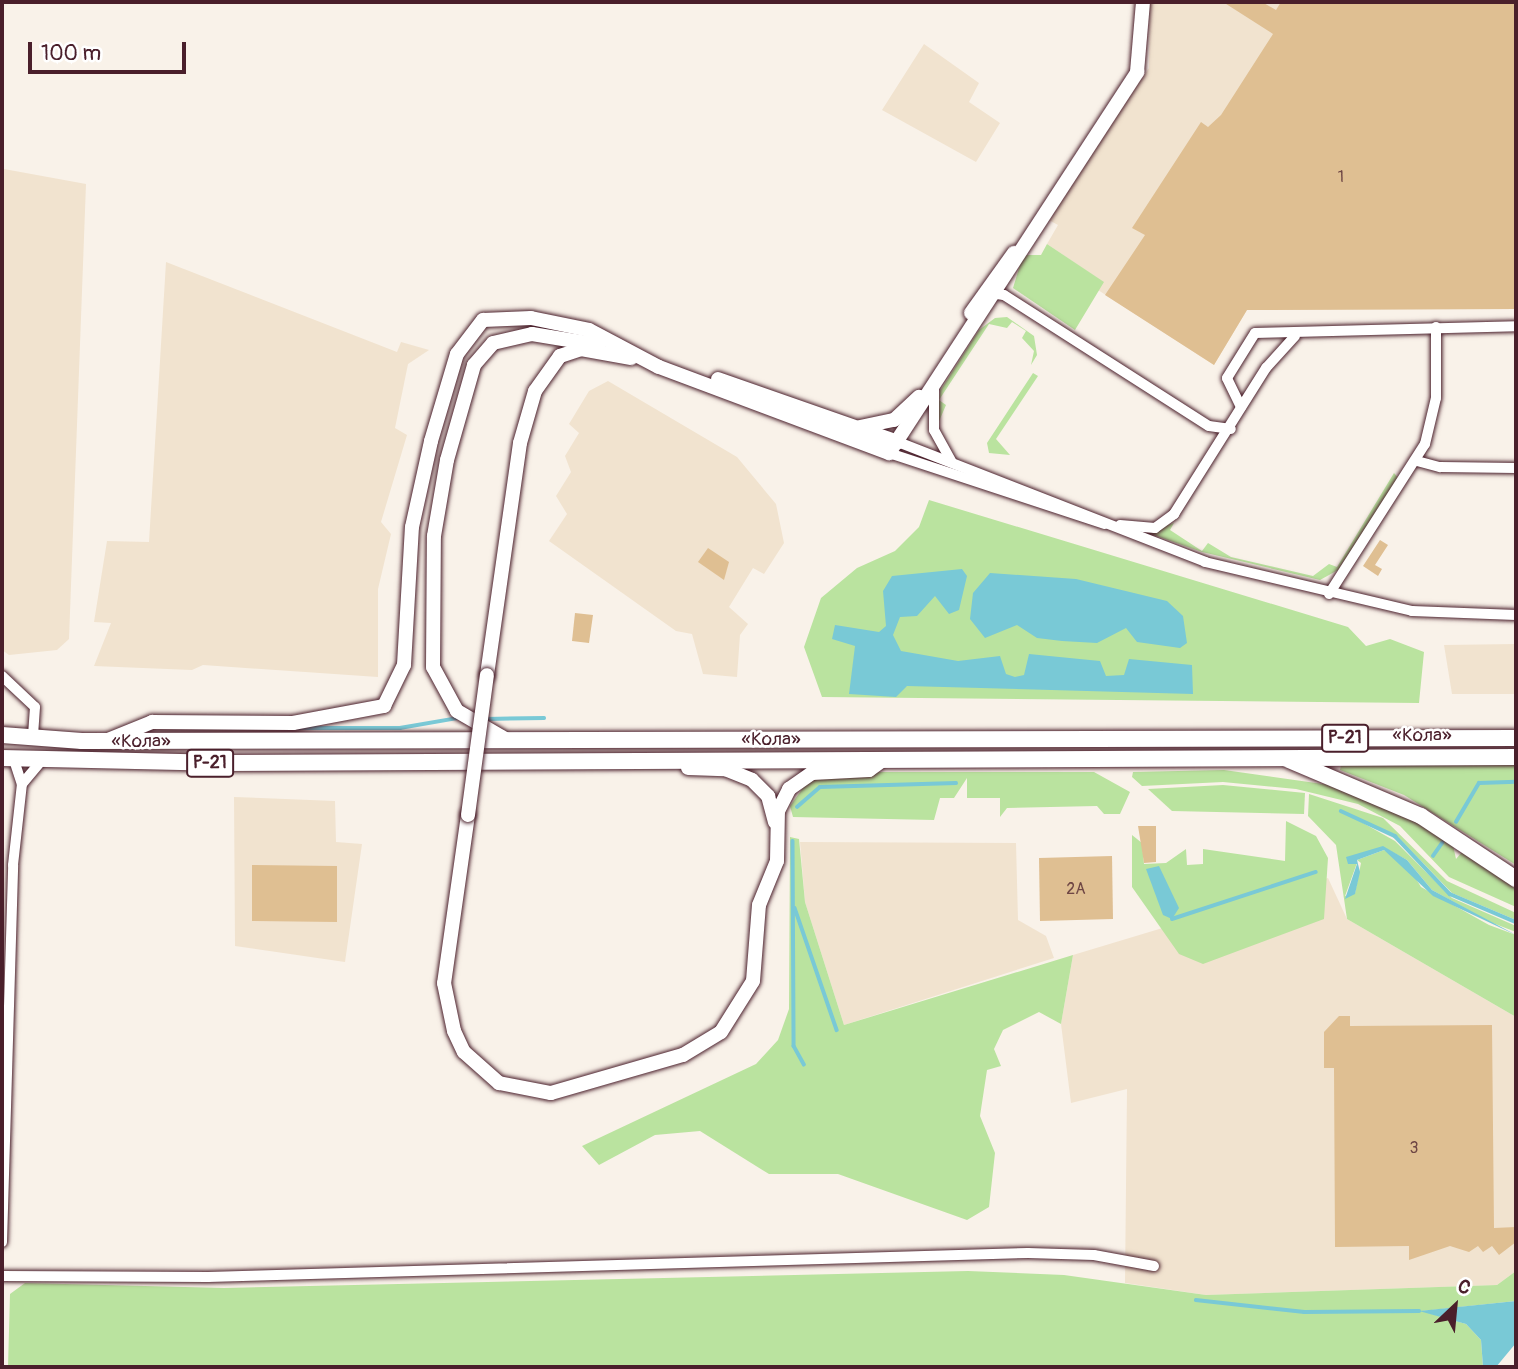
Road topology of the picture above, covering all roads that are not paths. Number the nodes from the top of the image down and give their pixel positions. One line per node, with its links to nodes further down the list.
1 (1143, 2): 2 (street)
2 (1020, 247): 3 (street); 4 (street)
3 (1009, 272): 4 (street); 5 (street)
4 (989, 294): 5 (street); 10 (street); 11 (street)
5 (1014, 302): 14 (street)
6 (1516, 326): 7 (street)
7 (1436, 327): 8 (street); 16 (street)
8 (1295, 336): 12 (street); 12 (street)
9 (643, 360): 13 (street); 15 (street); 26 (street); 27 (street); 34 (street, bridge)
10 (934, 389): 15 (street); 17 (street)
11 (919, 397): 13 (street); 15 (street)
12 (1241, 407): 14 (street)
13 (852, 426): 15 (street)
14 (1231, 429): 19 (street)
15 (890, 446): 17 (street); 19 (street)
16 (1417, 461): 18 (street); 20 (street)
17 (952, 462): 19 (street)
18 (1516, 468)
19 (1105, 524): 20 (street)
20 (1329, 594): 21 (street)
21 (1516, 615)
22 (2, 676): 24 (street)
23 (2, 735): 24 (main road, «Кола»)
24 (33, 737): 27 (main road, «Кола» / Р-21)
25 (1516, 738): 26 (main road, «Кола» / Р-21)
26 (507, 740): 27 (main road, «Кола» / Р-21)
27 (107, 741)
28 (1280, 756): 29 (main road, «Кола» / Р-21); 31 (main road, «Кола» / Р-21); 35 (main road)
29 (1516, 757)
30 (21, 760): 32 (main road, «Кола» / Р-21); 33 (street); 33 (street)
31 (883, 760): 32 (main road, «Кола» / Р-21); 34 (street)
32 (642, 761): 34 (street)
33 (22, 785): 36 (street)
34 (777, 830)
35 (1516, 877)
36 (2, 1242)
37 (1154, 1266): 38 (street)
38 (2, 1276)

